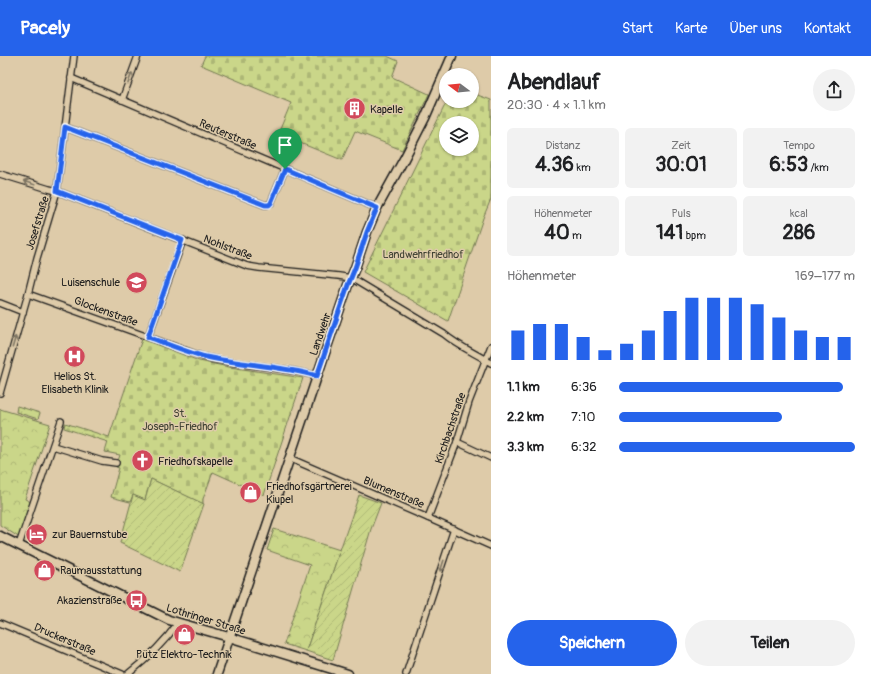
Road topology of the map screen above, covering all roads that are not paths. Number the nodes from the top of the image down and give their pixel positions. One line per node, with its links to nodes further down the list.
1 (74, 56): 4 (street, Josefstraße)
2 (138, 56): 5 (street, one-way to 2)
3 (452, 56): 10 (street, Landwehr)
4 (71, 78): 5 (street, Reuterstraße); 6 (street, Josefstraße)
5 (122, 100): 7 (street, Reuterstraße)
6 (65, 127): 7 (street); 9 (street, Josefstraße)
7 (285, 169): 10 (street, Reuterstraße)
8 (0, 174): 9 (street, Nohlstraße, one-way to 8)
9 (57, 191): 11 (street, Nohlstraße); 13 (street, Josefstraße)
10 (377, 208): 12 (street, Landwehr)
11 (182, 240): 12 (street, Nohlstraße); 16 (street)
12 (351, 278): 18 (street, Nohlstraße); 20 (street, Landwehr)
13 (28, 294): 15 (street, Josefstraße); 16 (street, Glockenstraße)
14 (0, 303): 15 (street)
15 (23, 312): 21 (street, Josefstraße, one-way to 15)
16 (148, 337): 20 (street, Glockenstraße)
17 (491, 346): 18 (street, Kirchbachstraße)
18 (485, 359): 19 (street, Nohlstraße); 23 (street, Kirchbachstraße)
19 (491, 363)
20 (317, 376): 25 (street, Landwehr)
21 (0, 393)
22 (61, 421): 24 (street)
23 (457, 442): 26 (street); 28 (street, Kirchbachstraße)
24 (53, 446): 27 (street); 31 (street)
25 (289, 458): 28 (street, Blumenstraße); 35 (street, Landwehr)
26 (491, 458)
27 (116, 463)
28 (428, 518): 29 (street, Blumenstraße)
29 (454, 529): 32 (street, Blumenstraße); 40 (street, one-way to 40)
30 (0, 536): 31 (street, Lothringer Straße)
31 (19, 546): 33 (street, Lothringer Straße)
32 (491, 546)
33 (178, 622): 35 (street, Lothringer Straße); 37 (street)
34 (0, 623): 36 (street, Druckerstraße)
35 (229, 637): 38 (street, Landwehr); 39 (street, Lothringer Straße)
36 (122, 674)
37 (128, 674)
38 (217, 674)
39 (347, 674)
40 (406, 674)

